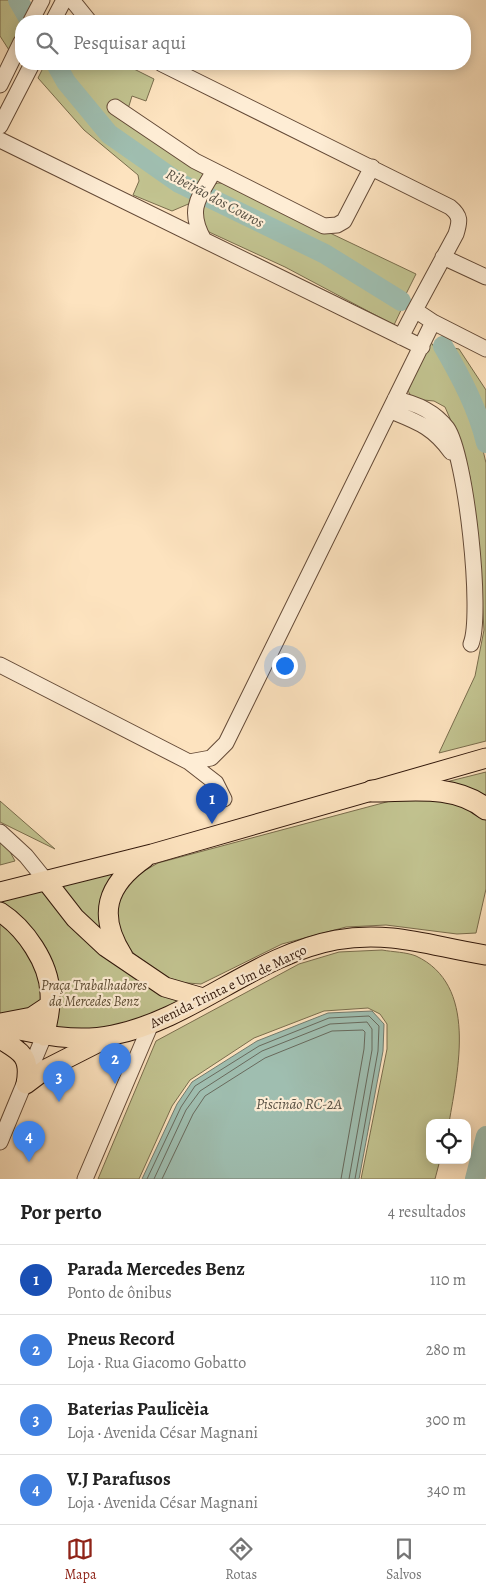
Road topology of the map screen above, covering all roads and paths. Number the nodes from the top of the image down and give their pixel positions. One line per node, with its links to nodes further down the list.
1 (42, 0): 3 (street)
2 (67, 7): 4 (street)
3 (34, 15)
4 (79, 15)
5 (15, 54): 8 (street)
6 (29, 70): 10 (street)
7 (174, 70): 12 (street)
8 (0, 85)
9 (115, 106): 13 (street)
10 (0, 126)
11 (0, 140): 15 (street)
12 (372, 167): 13 (street); 17 (street)
13 (211, 176): 14 (street)
14 (196, 204): 15 (street); 16 (street)
15 (163, 221): 16 (street)
16 (204, 240): 21 (street)
17 (443, 256): 18 (street); 19 (street)
18 (486, 277)
19 (414, 310): 20 (street); 21 (street)
20 (433, 322): 22 (street); 23 (street)
21 (401, 337): 22 (street)
22 (422, 347): 24 (street)
23 (486, 349)
24 (393, 405): 24 (street); 27 (street)
25 (0, 664): 27 (street)
26 (485, 759): 28 (main road)
27 (189, 762): 29 (street)
28 (372, 791): 30 (highway); 32 (main road)
29 (224, 799)
30 (486, 810)
31 (0, 832): 33 (street)
32 (152, 854): 33 (main road); 37 (main road)
33 (48, 882): 34 (main road); 37 (main road)
34 (0, 892)
35 (0, 912): 39 (main road)
36 (486, 955): 38 (main road, Avenida Trinta e Um de Março)
37 (126, 961): 38 (main road)
38 (203, 998): 40 (main road, Avenida Trinta e Um de Março)
39 (50, 1004): 41 (main road); 42 (main road)
40 (151, 1024): 43 (main road, Avenida Trinta e Um de Março); 47 (street)
41 (0, 1025): 42 (main road, Avenida Trinta e Um de Março)
42 (44, 1036): 43 (main road, Avenida Trinta e Um de Março); 45 (street)
43 (112, 1036): 45 (main road)
44 (0, 1039): 45 (main road)
45 (26, 1084): 46 (street)
46 (0, 1142)
47 (85, 1179)

